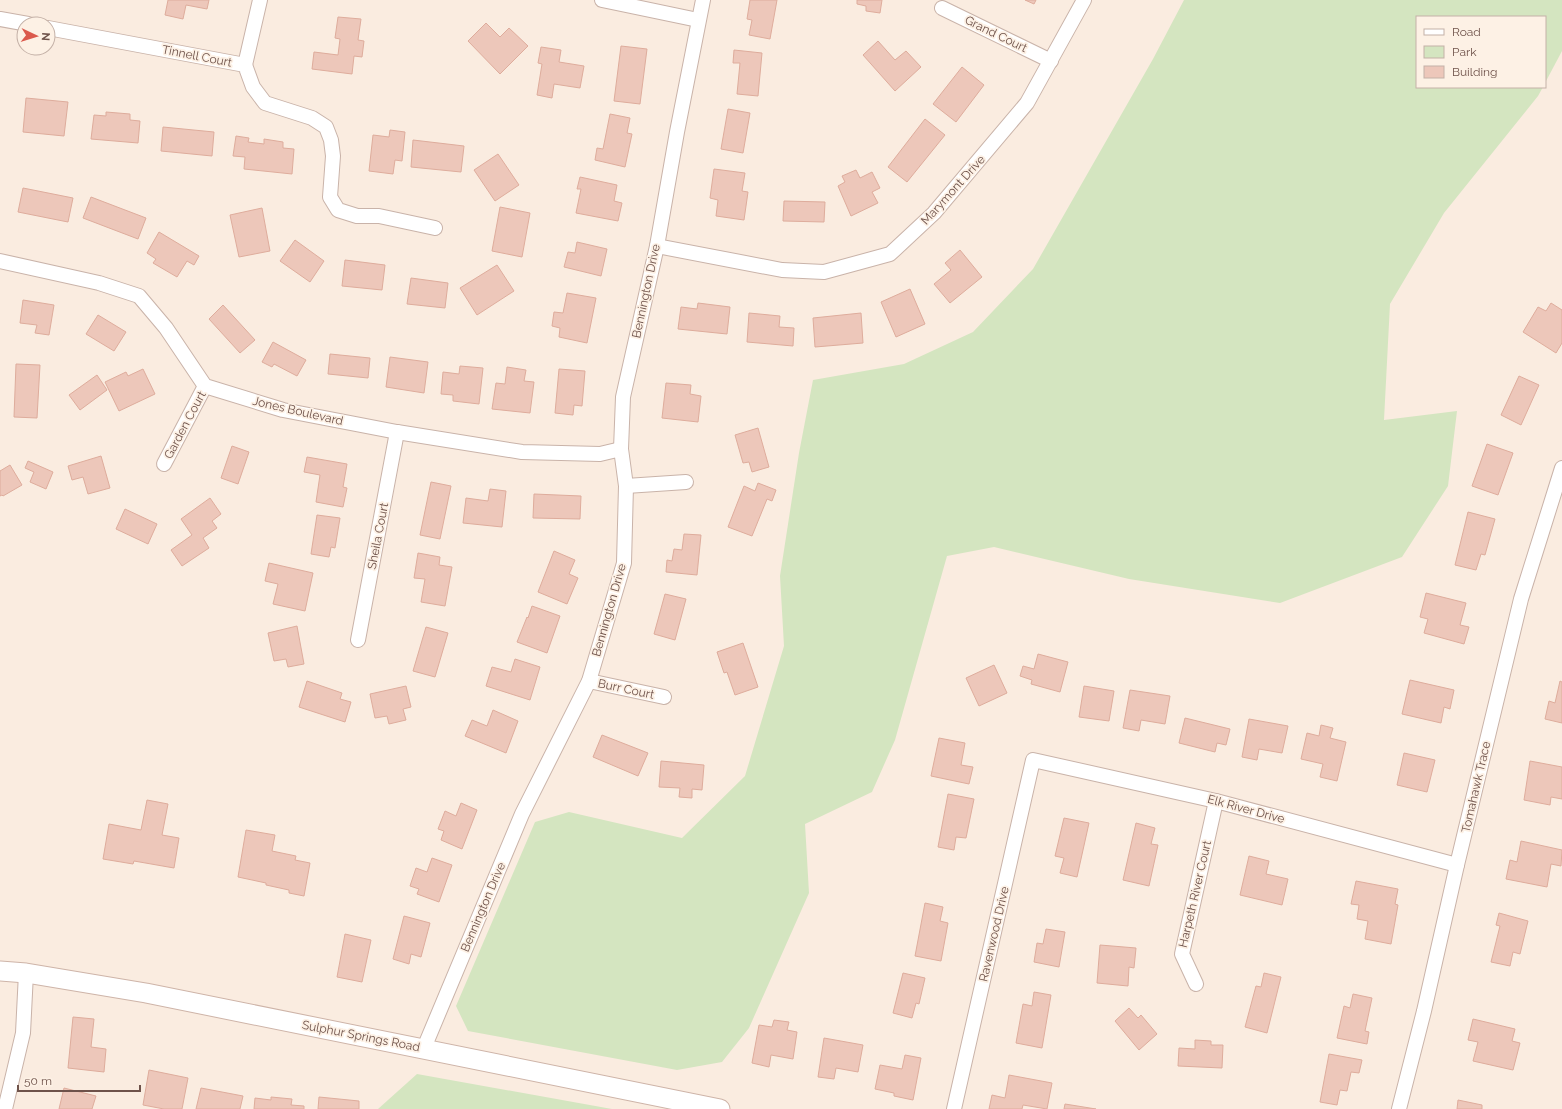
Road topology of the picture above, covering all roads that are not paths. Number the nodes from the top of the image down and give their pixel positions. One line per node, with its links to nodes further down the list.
1 (260, 0): 11 (street)
2 (602, 0): 7 (street)
3 (703, 0): 7 (street, Bennington Drive)
4 (1084, 0): 10 (street, Marymont Drive)
5 (942, 8): 10 (street, Grand Court)
6 (0, 19): 8 (street)
7 (698, 20): 13 (street, Bennington Drive)
8 (16, 22)
9 (56, 30): 11 (street, Tinnell Court)
10 (1050, 61): 13 (street, Marymont Drive)
11 (245, 65): 12 (street, Tinnell Court)
12 (434, 228)
13 (657, 246): 17 (street, Bennington Drive)
14 (0, 261): 15 (street)
15 (205, 386): 16 (street, Jones Boulevard); 18 (street, Garden Court)
16 (397, 432): 17 (street, Jones Boulevard); 22 (street, Sheila Court)
17 (621, 449): 21 (street, Bennington Drive)
18 (164, 464)
19 (1562, 468): 27 (street, Tomahawk Trace)
20 (686, 482): 21 (street)
21 (626, 486): 23 (street, Bennington Drive)
22 (358, 640)
23 (589, 681): 24 (street, Burr Court); 31 (street, Bennington Drive)
24 (664, 697)
25 (1033, 760): 26 (street, Elk River Drive); 34 (street, Ravenwood Drive)
26 (1216, 801): 27 (street, Elk River Drive); 30 (street, Harpeth River Court)
27 (1457, 865): 35 (street, Tomahawk Trace)
28 (0, 971): 29 (street, Sulphur Springs Road)
29 (26, 973): 31 (street, Sulphur Springs Road); 32 (street)
30 (1196, 984)
31 (424, 1048): 33 (street, Sulphur Springs Road)
32 (5, 1109)
33 (720, 1109)
34 (954, 1109)
35 (1399, 1109)

